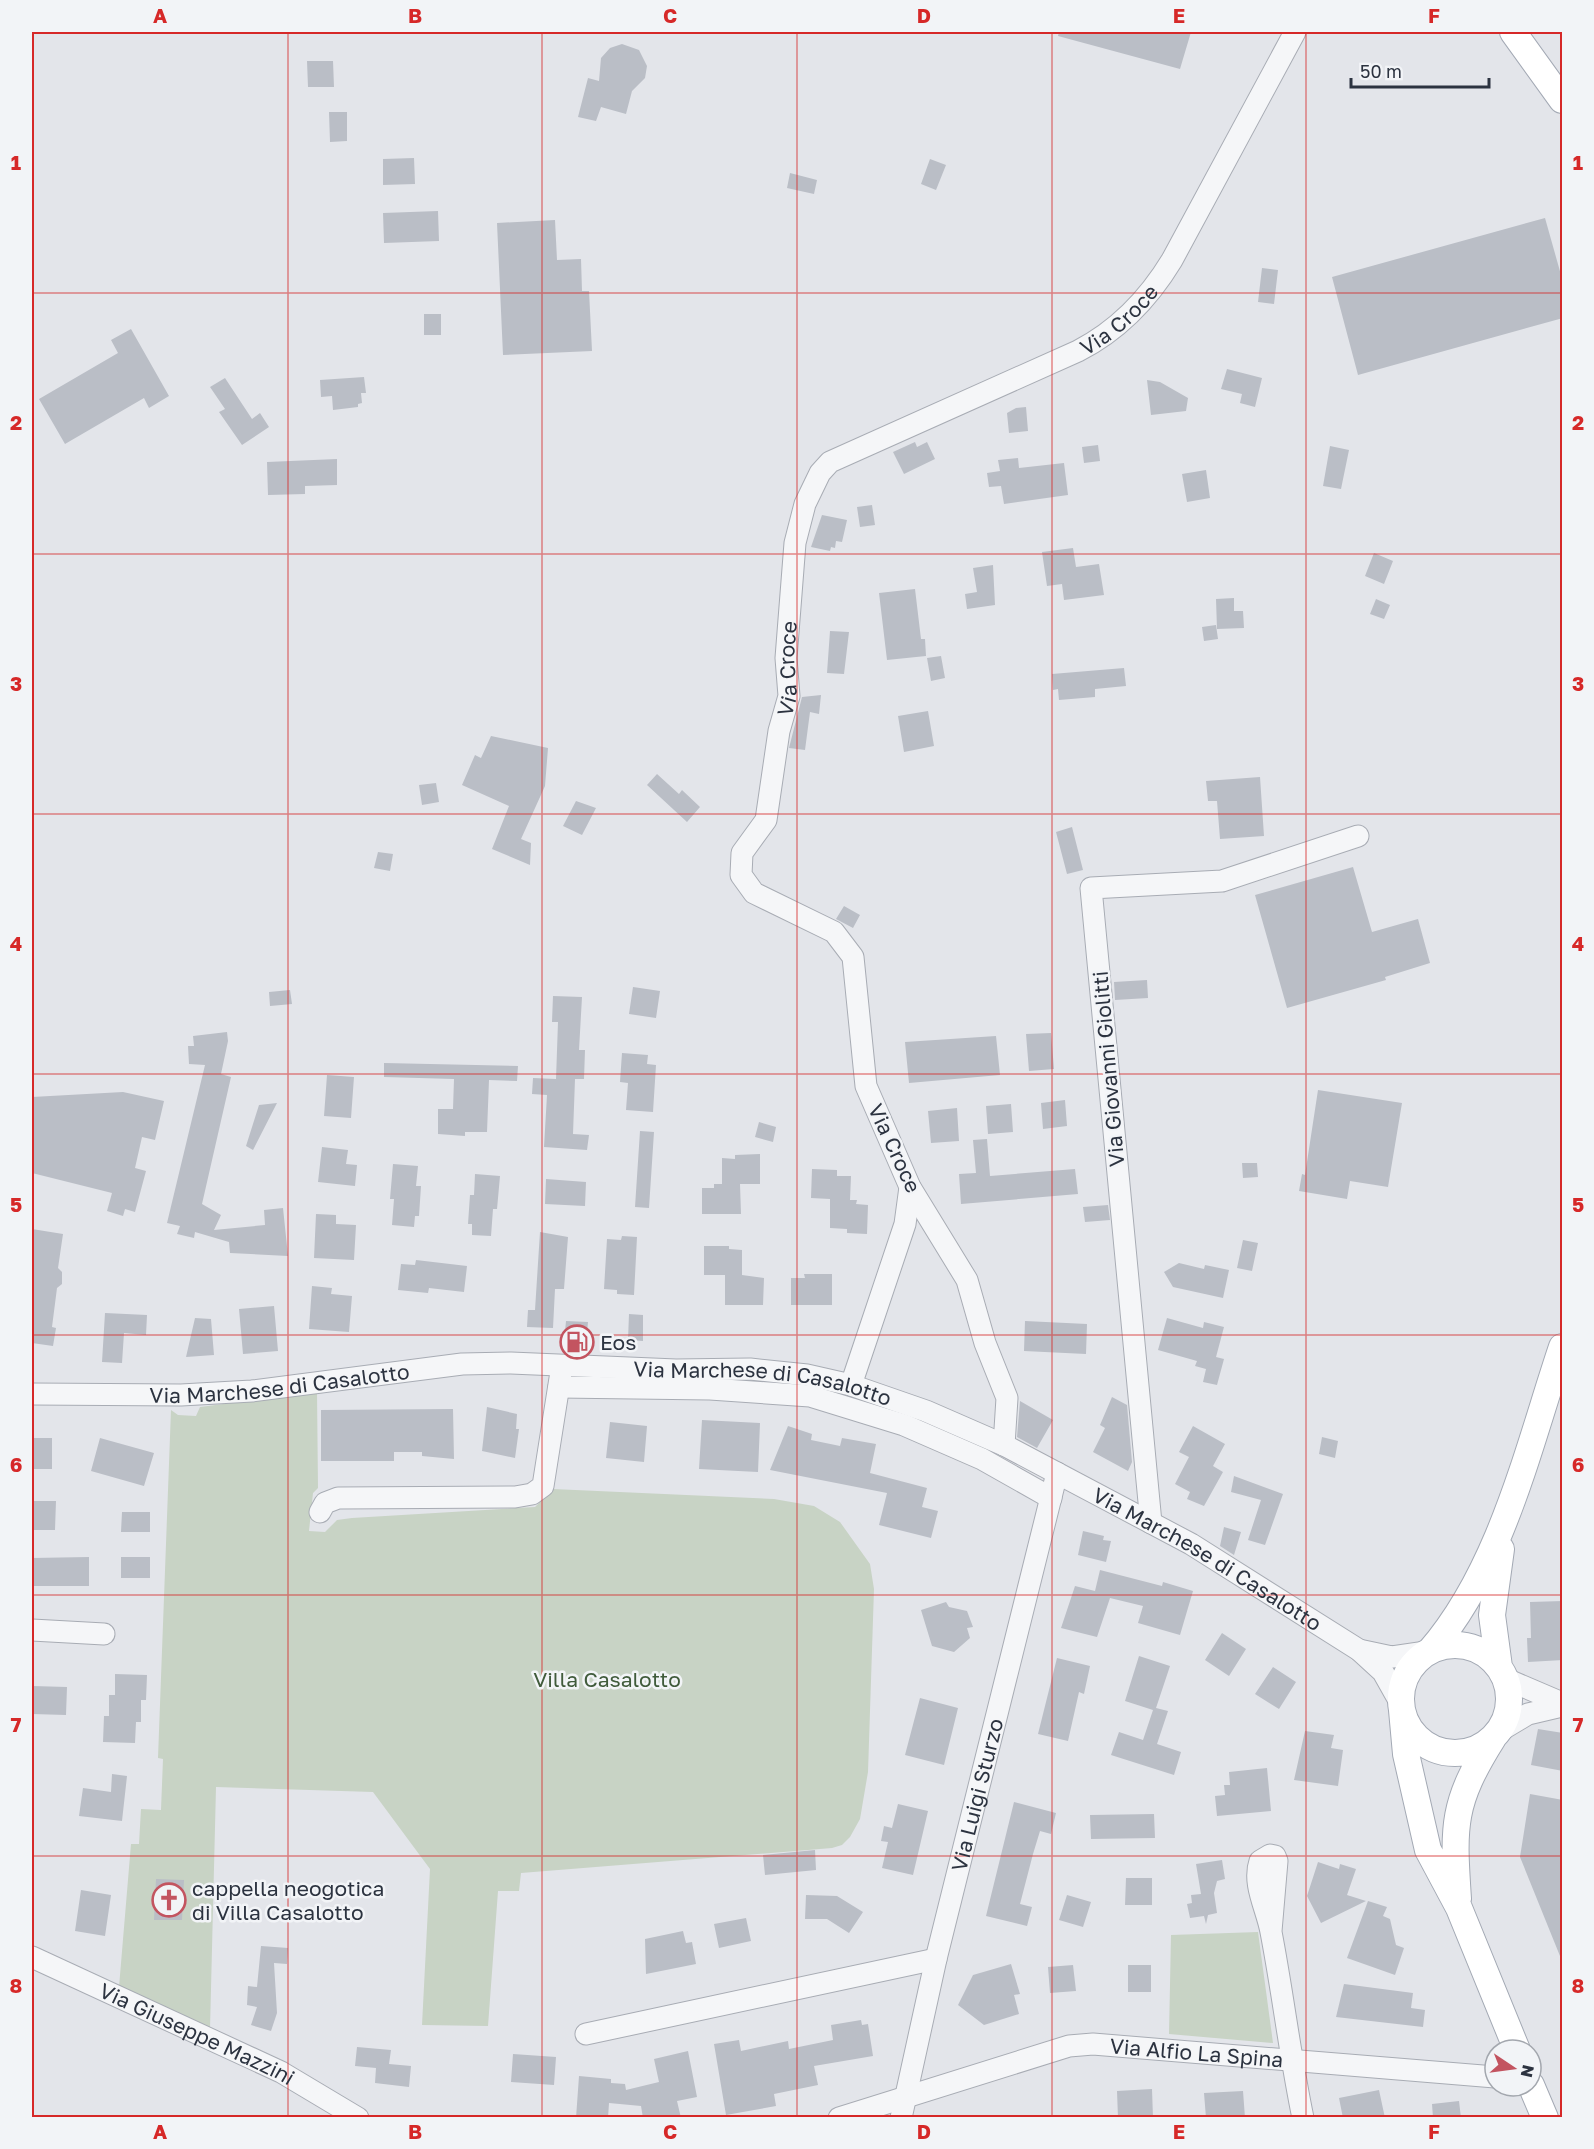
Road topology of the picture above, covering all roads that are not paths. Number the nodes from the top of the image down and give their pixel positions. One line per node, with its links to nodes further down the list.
1 (1295, 32): 5 (street, Via Croce)
2 (1513, 32): 3 (main road)
3 (1563, 100)
4 (1358, 836): 16 (street, Via Giovanni Giolitti)
5 (910, 1187): 8 (street); 11 (street, Via Croce)
6 (1563, 1347): 15 (main road)
7 (562, 1366): 8 (street, Via Marchese di Casalotto); 9 (street); 10 (street, Via Marchese di Casalotto)
8 (851, 1385): 11 (street, Via Marchese di Casalotto)
9 (559, 1387): 13 (street); 14 (street)
10 (32, 1394)
11 (1004, 1445): 12 (street, Via Marchese di Casalotto)
12 (1057, 1473): 13 (street, Via Luigi Sturzo); 16 (street, Via Marchese di Casalotto)
13 (1051, 1498): 28 (street, Via Luigi Sturzo)
14 (320, 1512)
15 (1505, 1515): 20 (main road); 21 (main road)
16 (1151, 1523): 19 (street, Via Marchese di Casalotto)
17 (32, 1630): 18 (street)
18 (104, 1634)
19 (1359, 1650): 20 (street); 23 (street)
20 (1428, 1651): 21 (main road); 23 (main road)
21 (1502, 1673): 22 (street); 24 (main road)
22 (1563, 1705): 24 (street)
23 (1401, 1707): 24 (main road); 25 (main road)
24 (1496, 1734): 25 (main road)
25 (1459, 1908): 30 (main road)
26 (1271, 1930): 31 (street)
27 (32, 1957): 35 (street, Via Giuseppe Mazzini)
28 (936, 1959): 29 (street); 34 (street, Via Luigi Sturzo)
29 (586, 2034)
30 (1511, 2038)
31 (1290, 2060): 32 (street, Via Alfio La Spina); 34 (street, Via Alfio La Spina); 37 (street)
32 (1483, 2076)
33 (1537, 2098): 38 (main road)
34 (903, 2108): 36 (street)
35 (358, 2118)
36 (839, 2118)
37 (1303, 2118)
38 (1545, 2118)

